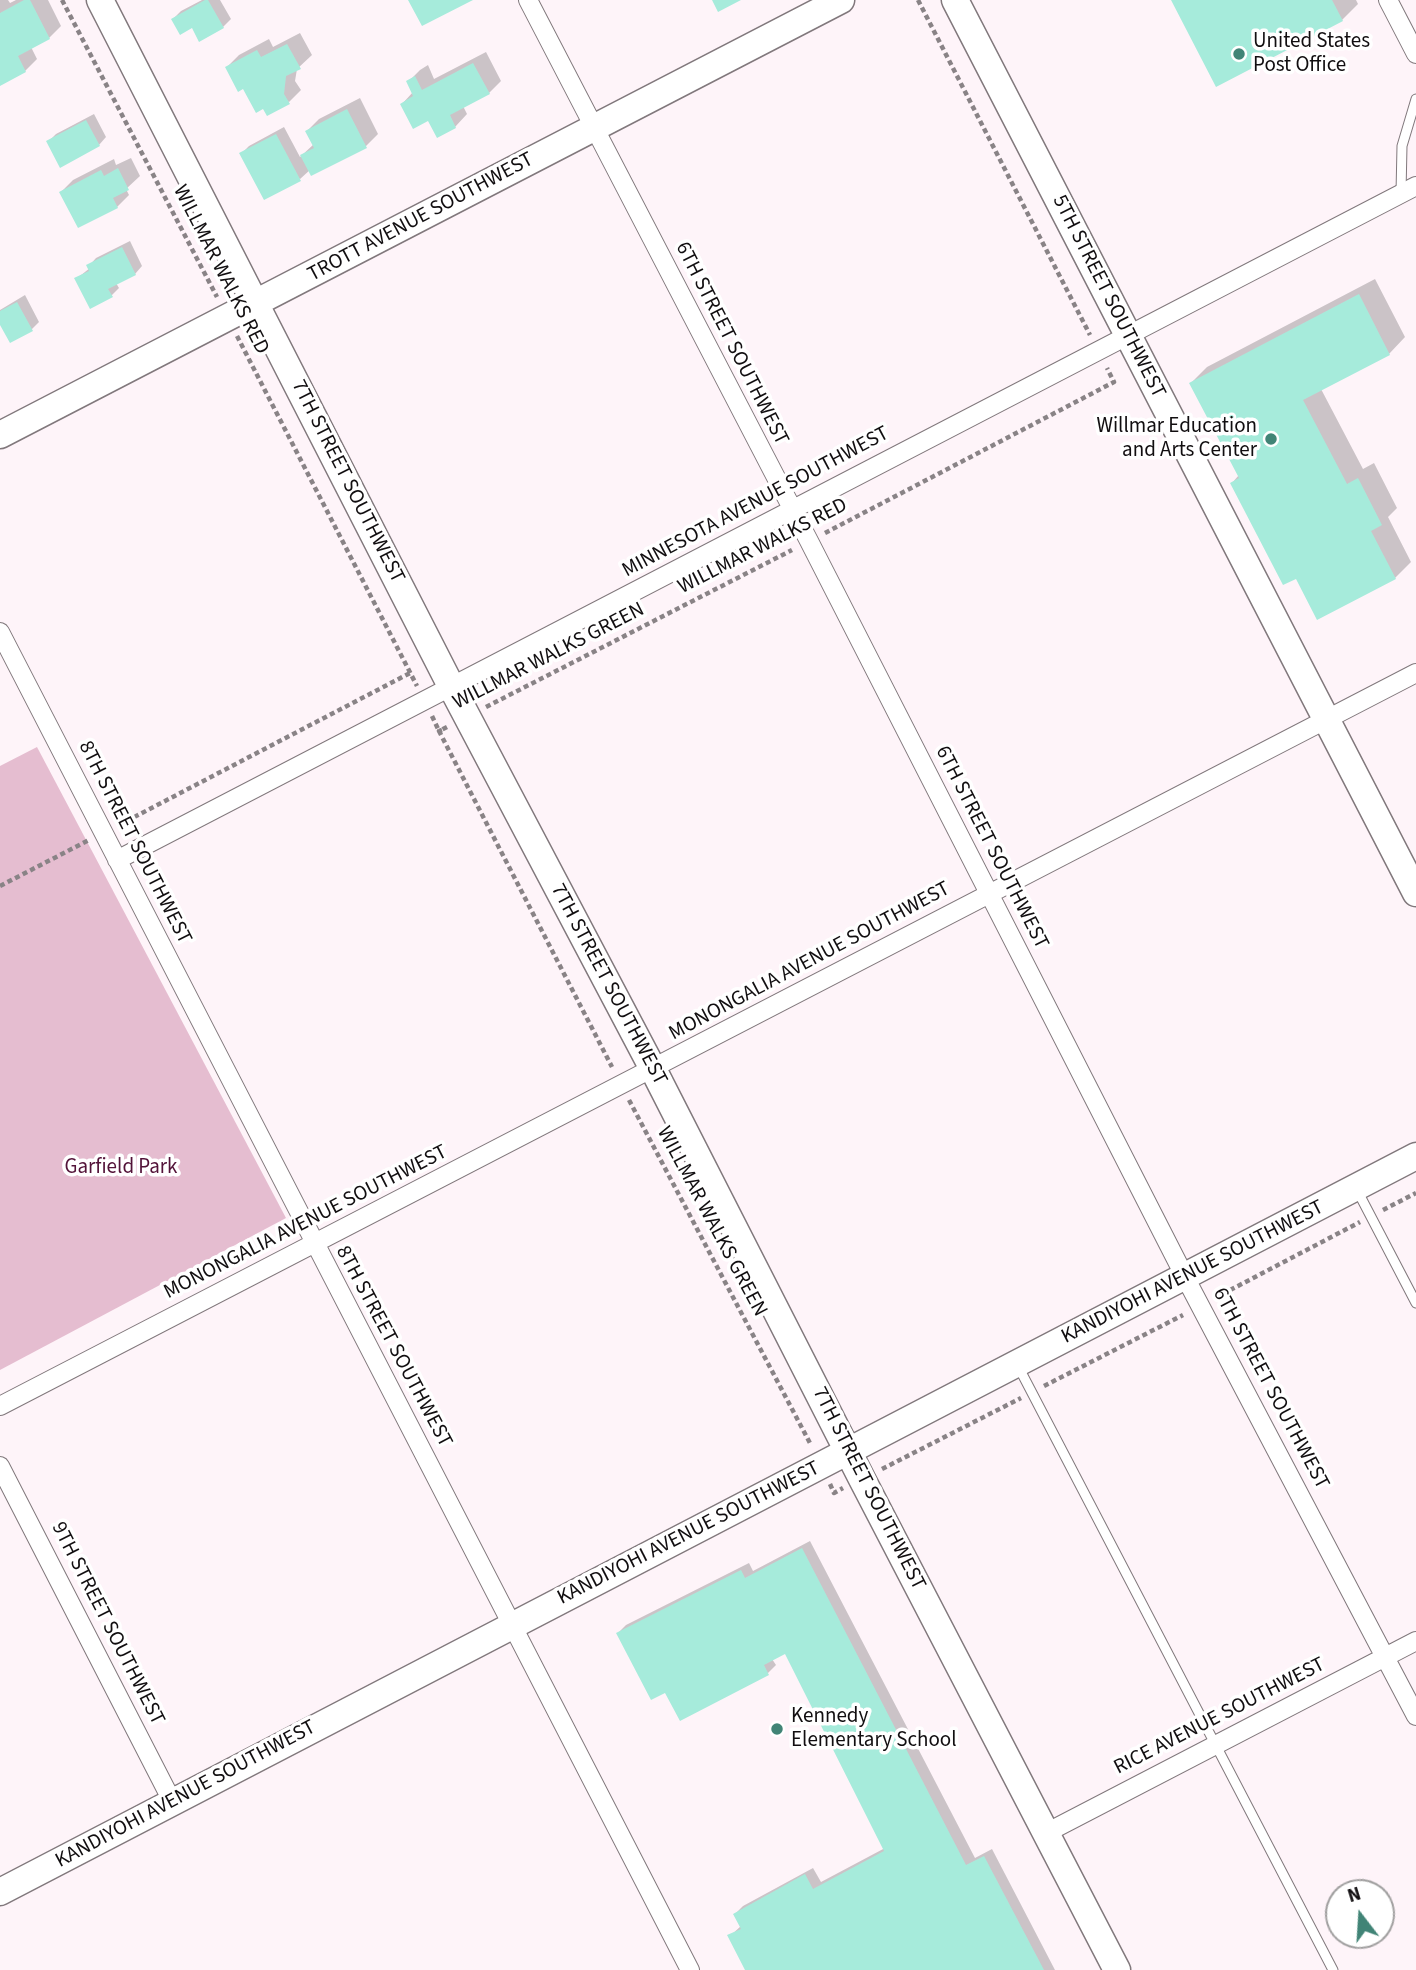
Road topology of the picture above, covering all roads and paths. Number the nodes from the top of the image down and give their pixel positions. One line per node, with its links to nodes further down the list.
1 (62, 0): 13 (path, WILLMAR WALKS RED)
2 (100, 0): 12 (street, 7TH STREET SOUTHWEST)
3 (528, 0): 10 (street, 6TH STREET SOUTHWEST)
4 (841, 0): 10 (street, TROTT AVENUE SOUTHWEST)
5 (918, 0): 15 (path)
6 (956, 0): 14 (street, 5TH STREET SOUTHWEST)
7 (1388, 0): 8 (street)
8 (1416, 54)
9 (1416, 99): 11 (lane)
10 (593, 128): 12 (street, TROTT AVENUE SOUTHWEST); 18 (street, 6TH STREET SOUTHWEST)
11 (1409, 189): 14 (street, MINNESOTA AVENUE SOUTHWEST)
12 (257, 304): 13 (street, TROTT AVENUE SOUTHWEST); 24 (street, 7TH STREET SOUTHWEST)
13 (228, 318): 17 (street, TROTT AVENUE SOUTHWEST); 22 (path, WILLMAR WALKS RED)
14 (1128, 335): 18 (street, MINNESOTA AVENUE SOUTHWEST); 27 (street, 5TH STREET SOUTHWEST)
15 (1093, 340)
16 (1103, 361): 19 (path)
17 (0, 435)
18 (792, 509): 24 (street, MINNESOTA AVENUE SOUTHWEST); 34 (street, 6TH STREET SOUTHWEST)
19 (821, 535)
20 (797, 547): 26 (path, WILLMAR WALKS GREEN)
21 (0, 632): 30 (street, 8TH STREET SOUTHWEST)
22 (410, 673): 25 (path, WILLMAR WALKS RED); 30 (path)
23 (1416, 673): 27 (street, MONONGALIA AVENUE SOUTHWEST)
24 (452, 688): 25 (street, MINNESOTA AVENUE SOUTHWEST); 35 (street, 7TH STREET SOUTHWEST)
25 (425, 702): 29 (path, WILLMAR WALKS RED); 31 (street, MINNESOTA AVENUE SOUTHWEST)
26 (479, 710)
27 (1326, 719): 33 (street, 5TH STREET SOUTHWEST); 34 (street, MONONGALIA AVENUE SOUTHWEST)
28 (449, 726): 29 (path, WILLMAR WALKS GREEN)
29 (439, 731): 36 (path, WILLMAR WALKS GREEN)
30 (103, 833): 31 (street, 8TH STREET SOUTHWEST); 32 (path)
31 (117, 860): 41 (street, 8TH STREET SOUTHWEST)
32 (0, 886)
33 (1416, 893)
34 (988, 894): 35 (street, MONONGALIA AVENUE SOUTHWEST); 42 (street, 6TH STREET SOUTHWEST)
35 (653, 1069): 36 (street, MONONGALIA AVENUE SOUTHWEST); 48 (street, 7TH STREET SOUTHWEST)
36 (622, 1086): 41 (street, MONONGALIA AVENUE SOUTHWEST); 50 (path, WILLMAR WALKS GREEN)
37 (1416, 1156): 38 (street, KANDIYOHI AVENUE SOUTHWEST)
38 (1356, 1188): 40 (lane); 42 (street, KANDIYOHI AVENUE SOUTHWEST)
39 (1416, 1193): 40 (path, WILLMAR WALKS GREEN)
40 (1370, 1217): 43 (lane); 44 (path, WILLMAR WALKS GREEN)
41 (314, 1245): 47 (street, MONONGALIA AVENUE SOUTHWEST); 52 (street, 8TH STREET SOUTHWEST)
42 (1185, 1278): 44 (street, 6TH STREET SOUTHWEST); 45 (street, KANDIYOHI AVENUE SOUTHWEST)
43 (1416, 1303)
44 (1200, 1306): 46 (path, WILLMAR WALKS GREEN); 54 (street, 6TH STREET SOUTHWEST)
45 (1017, 1364): 46 (lane); 48 (street, KANDIYOHI AVENUE SOUTHWEST)
46 (1031, 1392): 51 (path, WILLMAR WALKS GREEN); 56 (lane)
47 (0, 1406)
48 (848, 1451): 50 (street, KANDIYOHI AVENUE SOUTHWEST); 51 (street, 7TH STREET SOUTHWEST)
49 (0, 1466): 57 (street, 9TH STREET SOUTHWEST)
50 (822, 1466): 51 (path, WILLMAR WALKS GREEN); 52 (street, KANDIYOHI AVENUE SOUTHWEST)
51 (862, 1479): 58 (street, 7TH STREET SOUTHWEST)
52 (513, 1624): 57 (street, KANDIYOHI AVENUE SOUTHWEST); 60 (street, 8TH STREET SOUTHWEST)
53 (1416, 1642): 54 (street, RICE AVENUE SOUTHWEST)
54 (1386, 1657): 55 (street, 6TH STREET SOUTHWEST); 56 (street, RICE AVENUE SOUTHWEST)
55 (1416, 1716)
56 (1215, 1746): 58 (street, RICE AVENUE SOUTHWEST); 62 (lane)
57 (173, 1803): 59 (street, KANDIYOHI AVENUE SOUTHWEST)
58 (1046, 1833): 61 (street, 7TH STREET SOUTHWEST)
59 (0, 1892)
60 (690, 1970)
61 (1117, 1970)
62 (1333, 1970)

